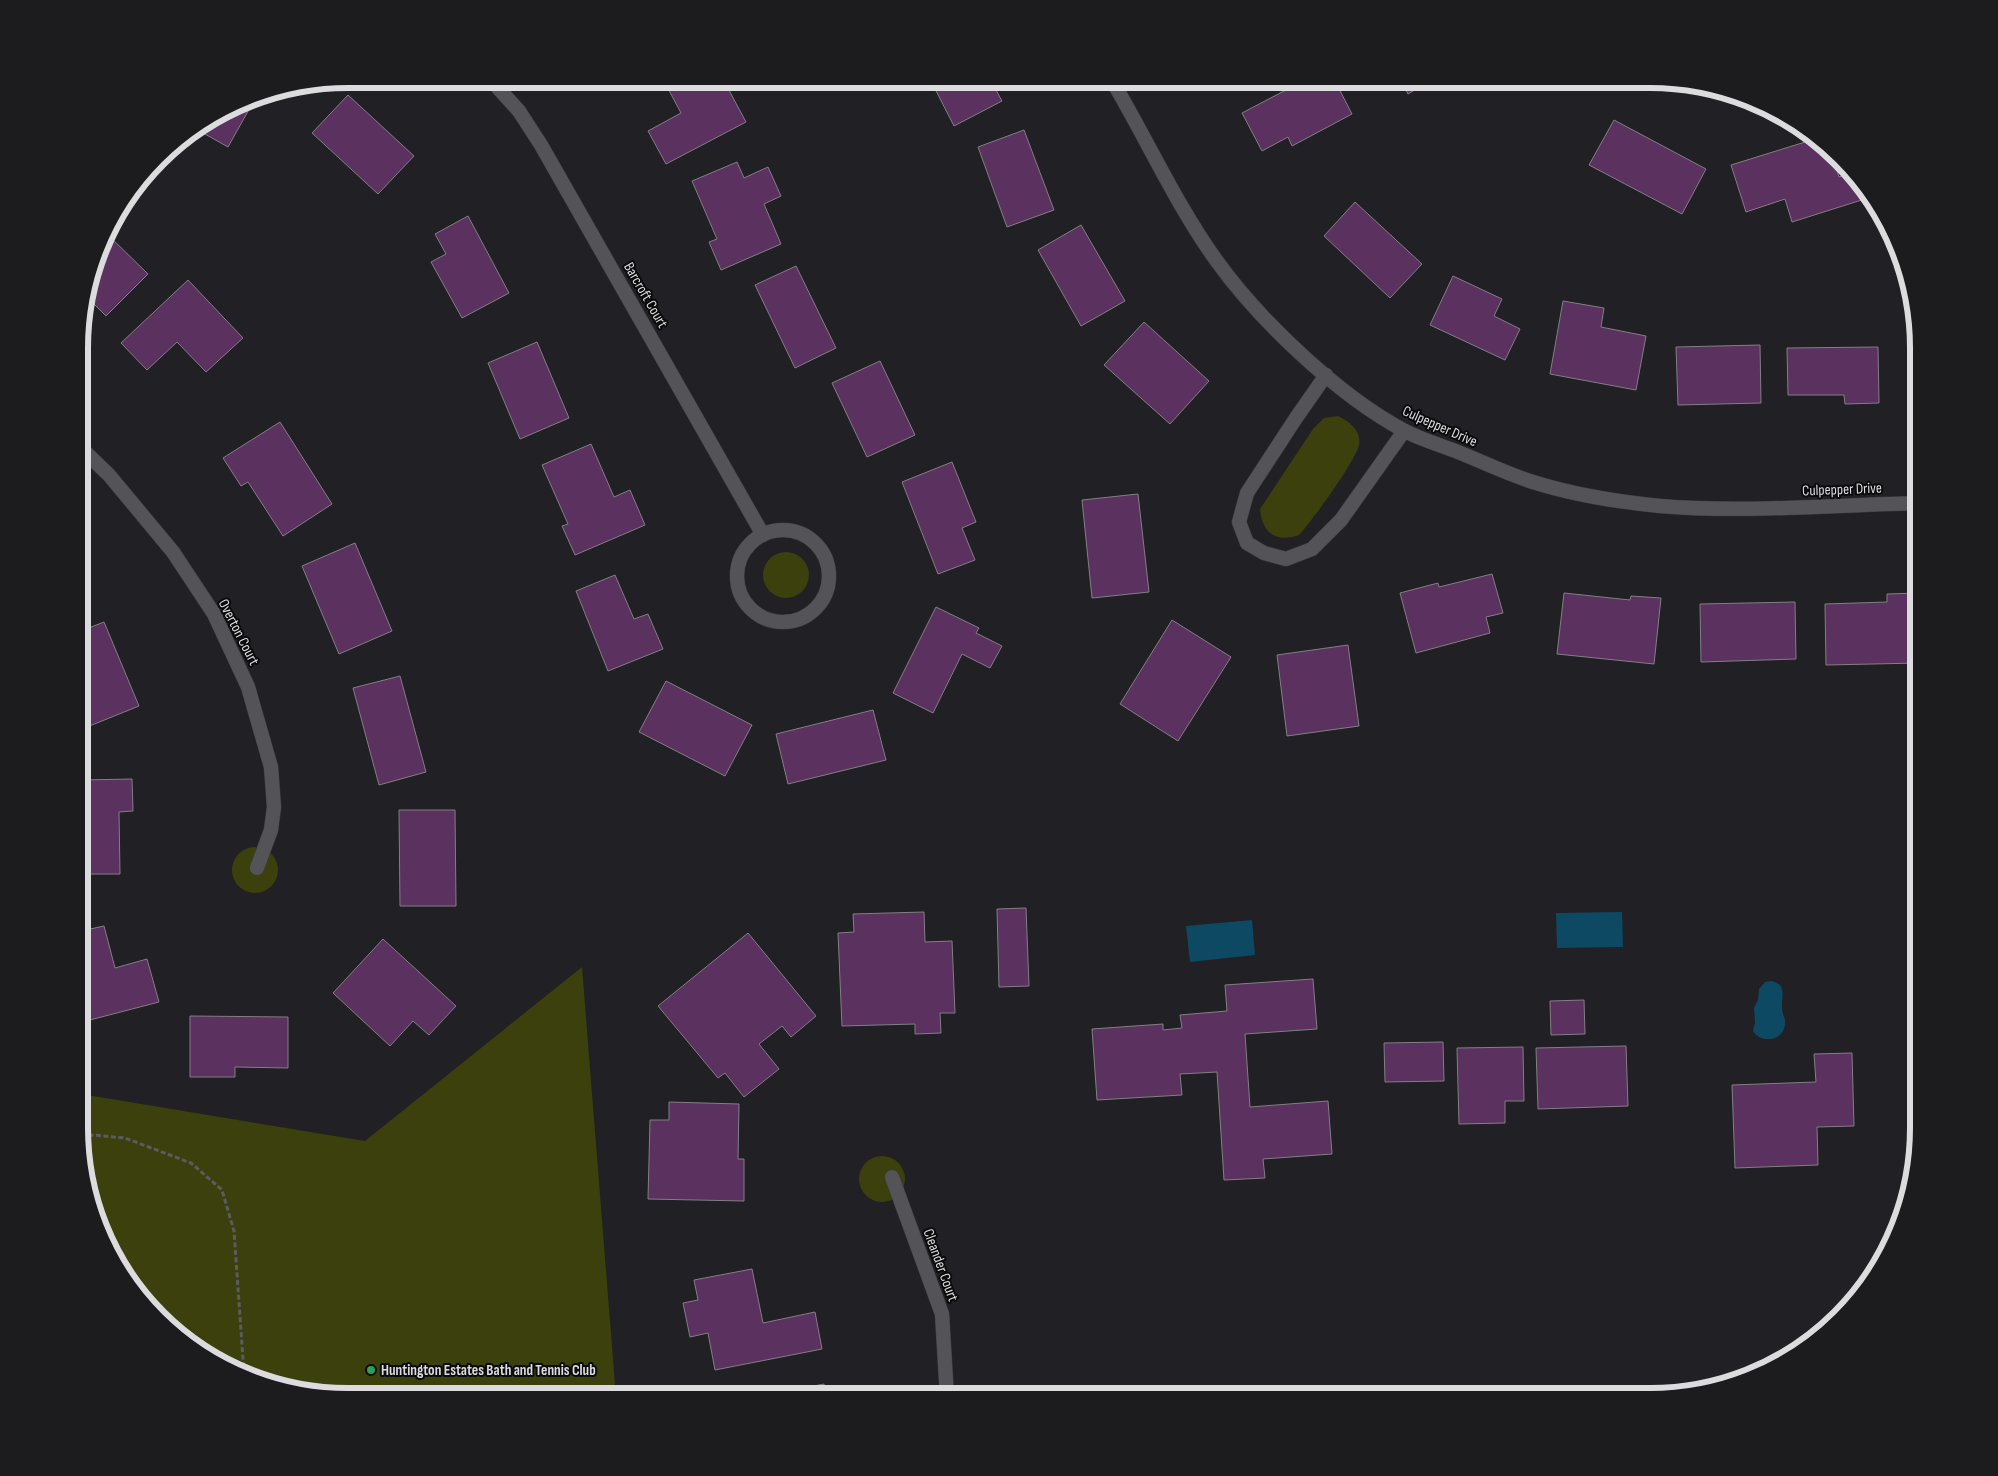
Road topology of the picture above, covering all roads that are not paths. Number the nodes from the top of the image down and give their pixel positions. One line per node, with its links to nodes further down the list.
1 (497, 87): 7 (street, Barcroft Court)
2 (1119, 87): 3 (street, Culpepper Drive)
3 (1326, 376): 4 (street, Culpepper Drive); 4 (street)
4 (1404, 431): 6 (street, Culpepper Drive)
5 (87, 454): 8 (street, Overton Court)
6 (1910, 503)
7 (763, 535): 7 (street)
8 (257, 868)
9 (892, 1177): 10 (street, Cleander Court)
10 (946, 1388)

